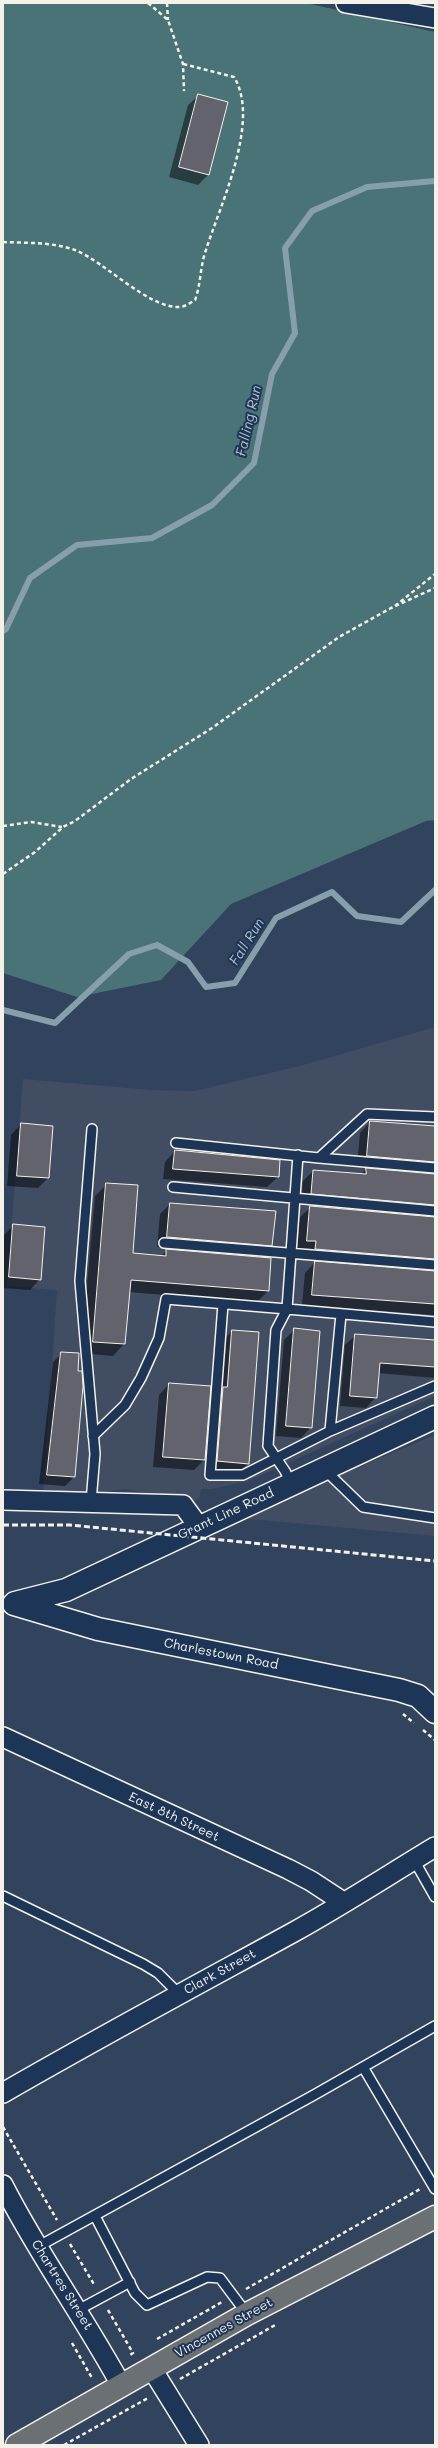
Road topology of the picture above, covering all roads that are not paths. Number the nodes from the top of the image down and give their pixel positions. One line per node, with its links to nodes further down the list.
1 (346, 3): 2 (street)
2 (435, 18)
3 (435, 1117): 7 (lane)
4 (92, 1129): 22 (lane)
5 (176, 1143): 6 (lane)
6 (298, 1155): 7 (lane); 10 (lane)
7 (319, 1158): 8 (lane)
8 (435, 1168)
9 (173, 1188): 10 (lane)
10 (295, 1199): 11 (lane); 13 (lane)
11 (435, 1211)
12 (164, 1243): 13 (lane)
13 (290, 1254): 14 (lane); 16 (lane)
14 (435, 1265)
15 (224, 1304): 16 (lane); 22 (lane); 23 (lane)
16 (287, 1309): 17 (lane); 23 (lane)
17 (341, 1314): 18 (lane); 21 (lane)
18 (435, 1322)
19 (435, 1386): 21 (lane)
20 (435, 1417): 24 (street, Grant Line Road)
21 (330, 1431): 23 (lane)
22 (93, 1436): 27 (lane)
23 (276, 1457): 25 (lane)
24 (324, 1469): 25 (street, Grant Line Road); 28 (lane)
25 (291, 1483): 29 (street, Grant Line Road)
26 (3, 1500): 27 (street)
27 (91, 1502): 29 (street)
28 (435, 1518)
29 (199, 1527): 30 (street, Grant Line Road)
30 (9, 1604): 31 (street, Charlestown Road)
31 (435, 1712)
32 (3, 1737): 37 (street, East 8th Street)
33 (435, 1847): 34 (street, Clark Street)
34 (414, 1860): 36 (lane); 37 (street, Clark Street)
35 (3, 1896): 38 (lane)
36 (435, 1897)
37 (343, 1902): 38 (street, Clark Street)
38 (180, 1995): 41 (street, Clark Street)
39 (435, 2026): 40 (lane)
40 (363, 2067): 43 (lane); 44 (lane)
41 (3, 2093)
42 (3, 2185): 46 (street, Chartres Street)
43 (433, 2186)
44 (94, 2216): 46 (lane); 47 (lane)
45 (433, 2223): 49 (main road, Vincennes Street)
46 (38, 2246): 48 (street, Chartres Street)
47 (130, 2282): 48 (lane); 49 (lane)
48 (78, 2310): 51 (street, Chartres Street)
49 (247, 2314): 50 (main road, Vincennes Street)
50 (152, 2369): 51 (main road, Vincennes Street); 53 (street)
51 (121, 2385): 52 (main road, Vincennes Street)
52 (17, 2445)
53 (199, 2445)

